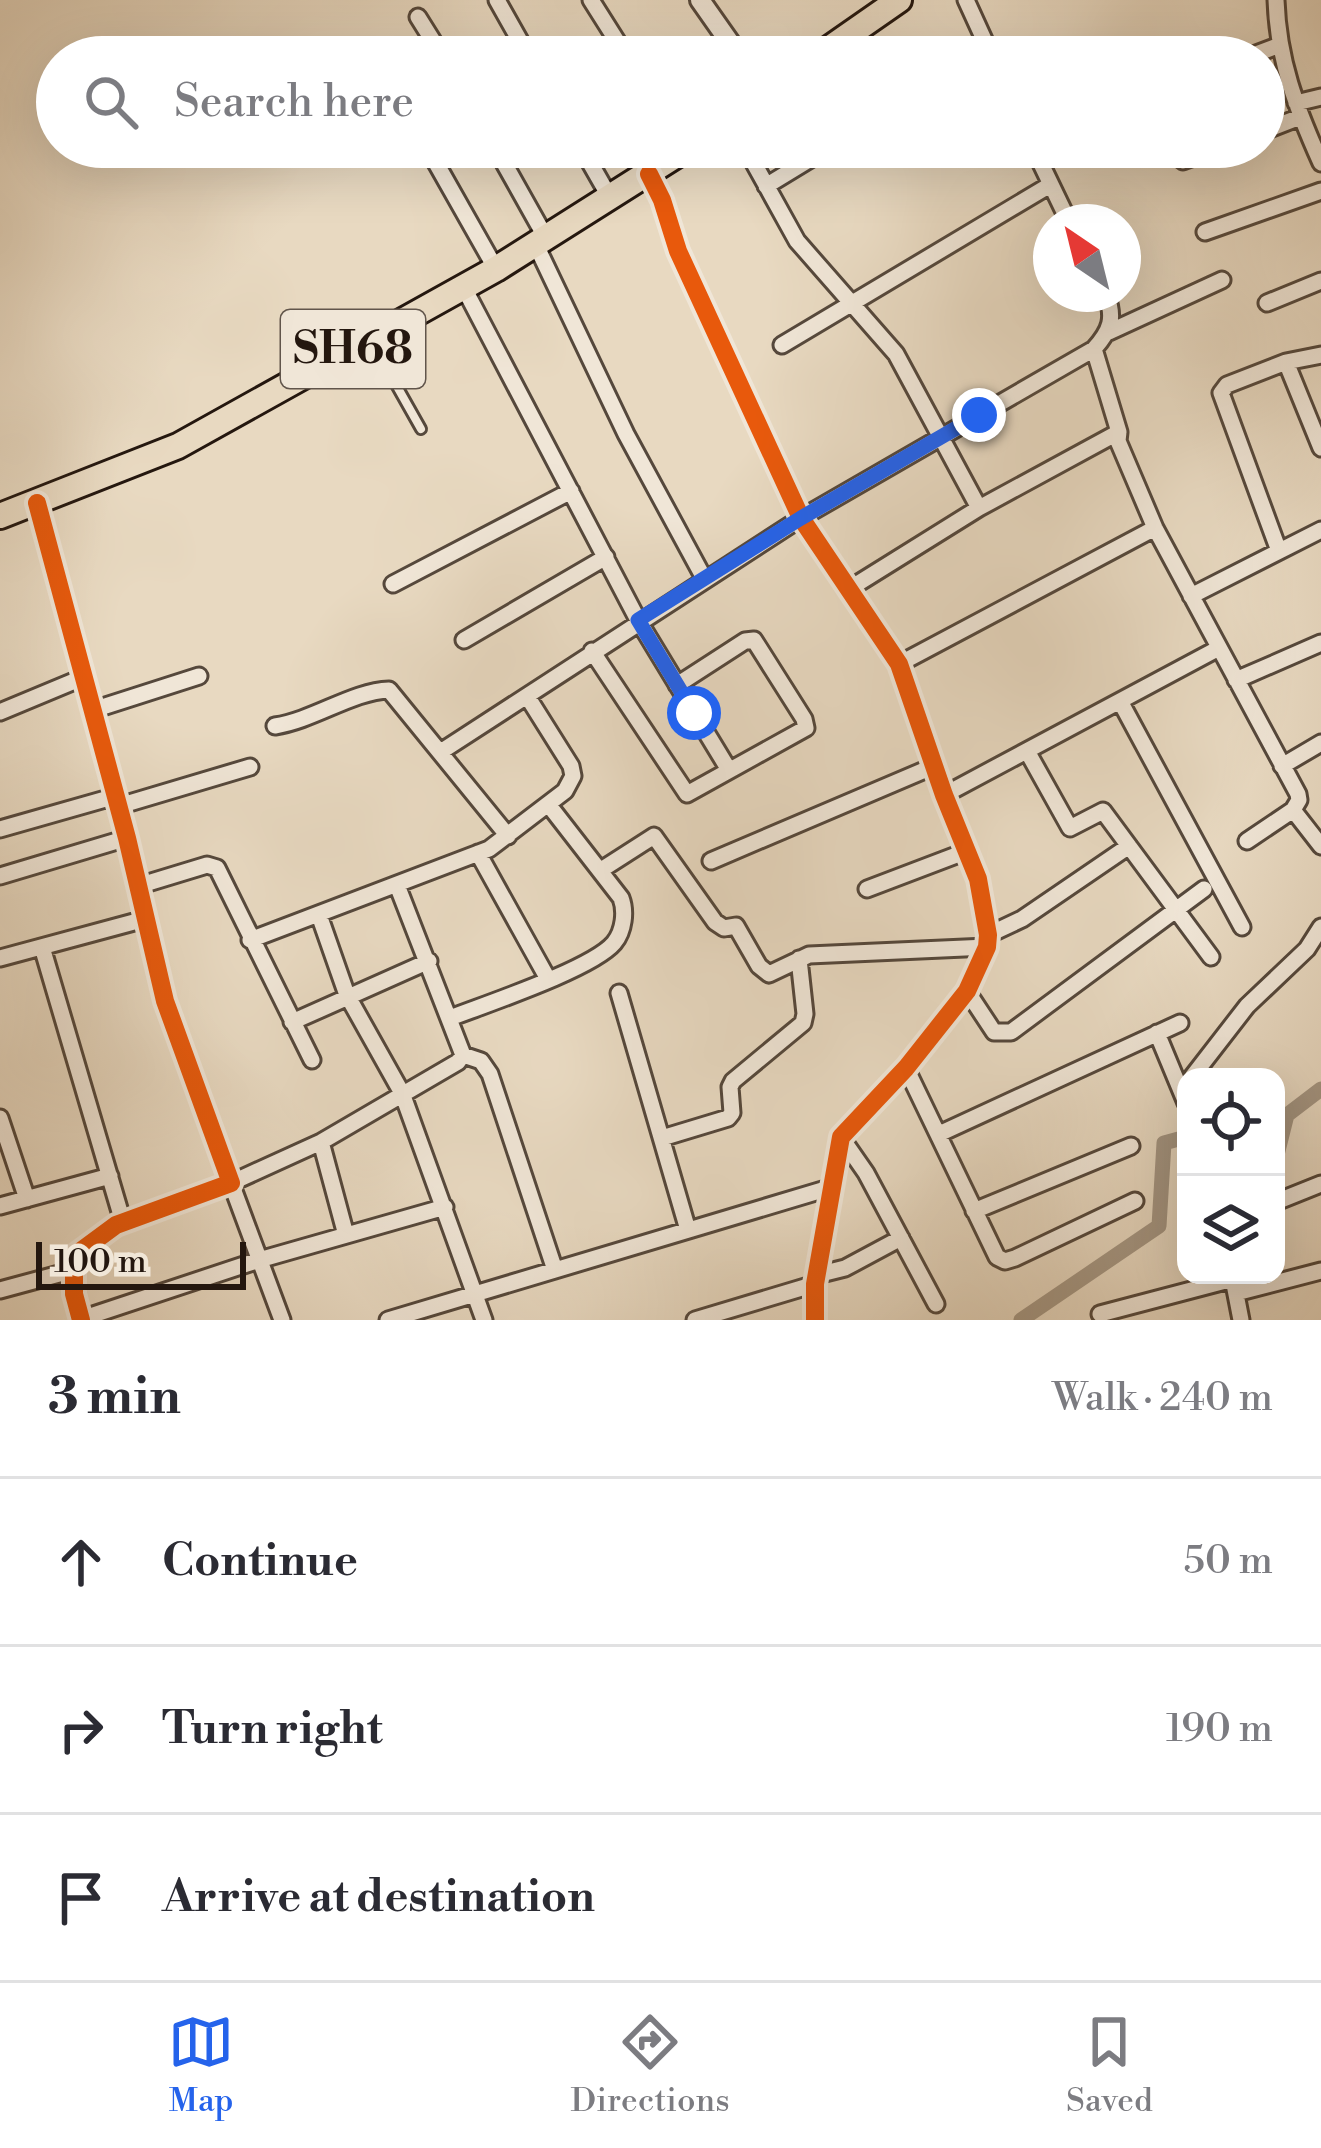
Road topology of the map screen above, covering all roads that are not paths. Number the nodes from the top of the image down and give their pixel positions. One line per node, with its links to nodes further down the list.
1 (496, 0): 9 (street)
2 (591, 0): 10 (street)
3 (700, 0): 11 (street)
4 (899, 0): 12 (main road)
5 (966, 0): 13 (street)
6 (1276, 0): 14 (street)
7 (418, 17): 8 (street)
8 (430, 36)
9 (513, 36)
10 (614, 36)
11 (725, 36)
12 (847, 36)
13 (979, 36)
14 (1277, 36)
15 (1285, 70): 17 (street)
16 (1321, 97): 17 (street)
17 (1298, 110): 18 (street); 19 (street)
18 (1285, 118)
19 (1321, 163)
20 (439, 168): 35 (street)
21 (505, 168): 34 (street)
22 (593, 168): 31 (street)
23 (657, 168): 27 (main road, SH68)
24 (756, 168): 29 (street)
25 (796, 168): 29 (street)
26 (1042, 168): 28 (street)
27 (649, 173): 31 (main road, SH68); 56 (street)
28 (1050, 185): 32 (street); 40 (street)
29 (766, 186): 40 (street)
30 (1321, 191): 33 (street)
31 (609, 196): 34 (main road, SH68)
32 (1060, 204)
33 (1205, 232)
34 (541, 242): 35 (main road, SH68); 61 (street)
35 (496, 269): 38 (main road, SH68)
36 (1222, 280): 42 (street)
37 (1321, 281): 39 (street)
38 (464, 288): 43 (main road, SH68); 52 (street)
39 (1267, 303)
40 (850, 304): 44 (street); 50 (street)
41 (1112, 312): 42 (street)
42 (1108, 332): 45 (street)
43 (370, 339): 48 (lane); 53 (main road, SH68)
44 (782, 345)
45 (1094, 349): 49 (street); 50 (street)
46 (1321, 355): 47 (street)
47 (1286, 362): 51 (street); 59 (street)
48 (421, 429)
49 (1119, 432): 54 (street); 57 (street)
50 (940, 437): 54 (street); 56 (street)
51 (1321, 448)
52 (571, 491): 60 (street); 62 (street)
53 (37, 503): 55 (main road, SH68); 71 (street)
54 (980, 508): 63 (street)
55 (0, 516)
56 (801, 518): 61 (street); 63 (street)
57 (1155, 528): 64 (street); 70 (street)
58 (1321, 530): 59 (street)
59 (1280, 551): 64 (street)
60 (606, 557): 65 (street); 66 (street)
61 (705, 580): 65 (street)
62 (393, 584)
63 (849, 589): 70 (street)
64 (1191, 596): 68 (street)
65 (638, 620): 69 (street); 74 (street)
66 (464, 640)
67 (1321, 643): 73 (street)
68 (1219, 648): 73 (street); 76 (street)
69 (592, 651): 75 (street); 86 (street)
70 (899, 664): 83 (street)
71 (84, 676): 77 (street); 78 (street)
72 (200, 676): 77 (street)
73 (1236, 680): 84 (street)
74 (677, 685): 86 (street); 86 (street)
75 (527, 696): 81 (street); 89 (street)
76 (1120, 701): 82 (street); 109 (street)
77 (93, 710): 88 (street)
78 (0, 712)
79 (275, 726): 81 (street)
80 (1321, 743): 84 (street)
81 (442, 751): 92 (street)
82 (1027, 751): 87 (street); 95 (street)
83 (934, 766): 87 (street); 99 (street)
84 (1282, 766): 90 (street)
85 (250, 767): 88 (street)
86 (729, 770)
87 (944, 795): 97 (street)
88 (118, 801): 91 (street); 93 (street)
89 (548, 804): 92 (street); 100 (street)
90 (1293, 810): 94 (street); 96 (street)
91 (0, 829)
92 (508, 836): 98 (street)
93 (128, 838): 101 (street); 102 (street)
94 (1247, 841)
95 (1129, 846): 106 (street); 112 (street)
96 (1321, 846)
97 (967, 851): 104 (street); 112 (street)
98 (478, 853): 103 (street); 118 (street)
99 (711, 861)
100 (601, 870): 116 (street); 118 (street)
101 (0, 876)
102 (138, 886): 108 (street); 111 (street)
103 (397, 886): 107 (street); 117 (street)
104 (866, 889)
105 (1204, 889): 106 (street)
106 (1177, 910): 114 (street); 119 (street)
107 (319, 916): 111 (street); 121 (street)
108 (145, 919): 113 (street); 139 (street)
109 (1242, 927)
110 (1321, 927): 129 (street)
111 (250, 940): 123 (street)
112 (988, 941): 116 (street); 119 (street)
113 (42, 947): 115 (street); 138 (street)
114 (1211, 957)
115 (0, 958)
116 (799, 958): 135 (street)
117 (429, 962): 121 (street); 122 (street)
118 (548, 979): 122 (street)
119 (967, 991): 128 (street)
120 (619, 992): 135 (street)
121 (347, 995): 123 (street); 131 (street)
122 (450, 1018): 126 (street)
123 (292, 1022): 127 (street)
124 (1180, 1023): 125 (street)
125 (1157, 1033): 130 (street); 133 (street)
126 (463, 1055): 131 (street); 154 (street)
127 (312, 1060)
128 (906, 1068): 133 (street); 134 (street)
129 (1201, 1068)
130 (1177, 1072)
131 (402, 1093): 136 (street); 146 (street)
132 (1, 1123): 143 (street)
133 (939, 1134): 147 (street)
134 (841, 1137): 141 (street); 151 (street)
135 (662, 1138): 149 (street)
136 (321, 1142): 139 (street); 150 (street)
137 (1131, 1146): 147 (street)
138 (110, 1176): 143 (street); 148 (street)
139 (231, 1183): 148 (street); 152 (street)
140 (1321, 1184): 142 (street)
141 (829, 1188): 149 (street); 157 (street)
142 (1285, 1198)
143 (27, 1199): 145 (street)
144 (1135, 1201): 147 (street)
145 (0, 1206)
146 (445, 1208): 150 (street); 161 (street)
147 (974, 1210)
148 (123, 1222): 153 (street)
149 (688, 1230): 154 (street)
150 (346, 1235): 152 (street)
151 (901, 1238): 157 (street); 162 (street)
152 (259, 1259): 164 (street); 165 (street)
153 (74, 1270): 160 (street); 164 (street)
154 (555, 1270): 161 (street)
155 (1321, 1271): 156 (street)
156 (1285, 1276)
157 (816, 1280): 168 (street); 169 (street)
158 (1226, 1284): 163 (street)
159 (1234, 1284): 170 (street)
160 (0, 1290)
161 (477, 1293): 166 (street); 167 (street)
162 (936, 1304)
163 (1100, 1314)
164 (81, 1319)
165 (282, 1320)
166 (388, 1320)
167 (484, 1320)
168 (695, 1320)
169 (815, 1320)
170 (1240, 1320)

